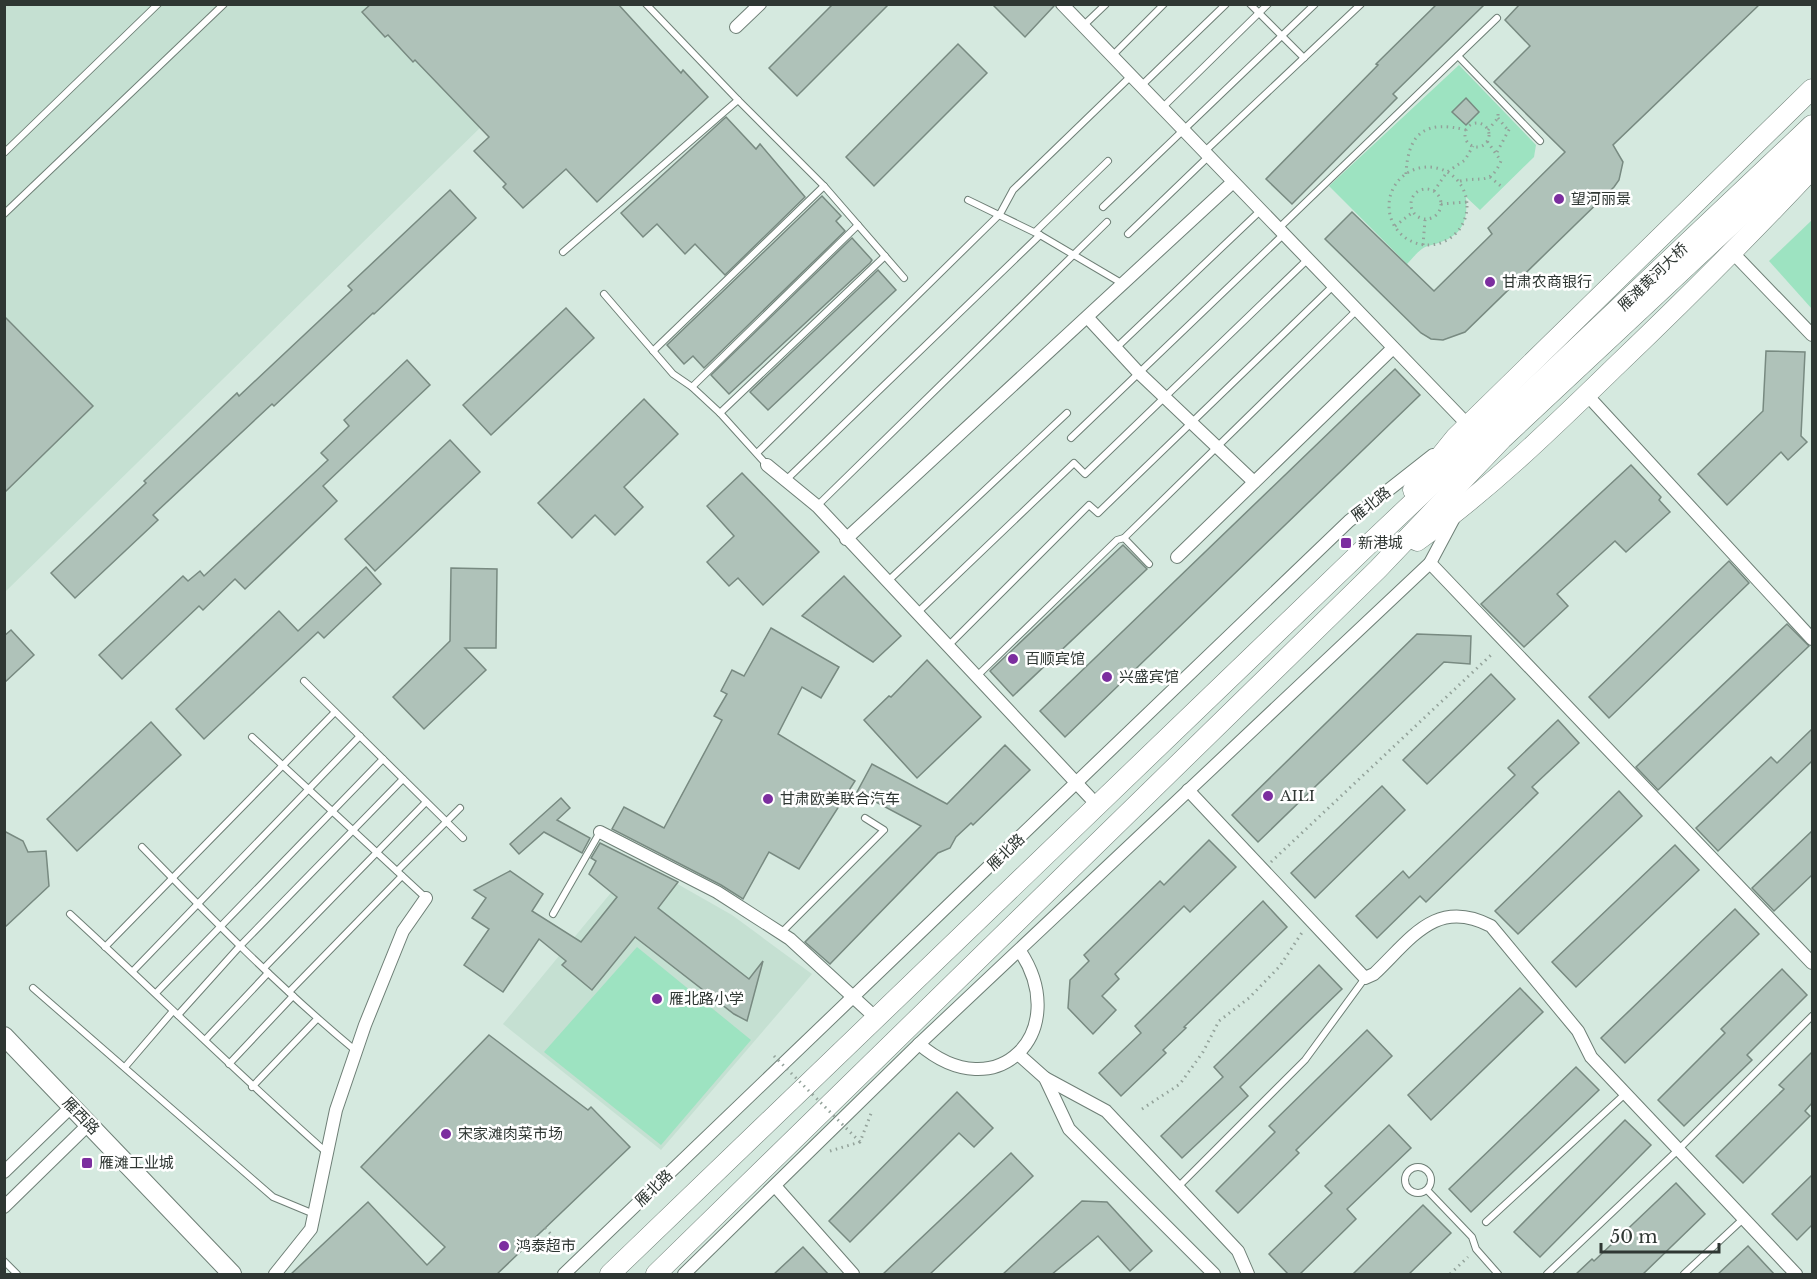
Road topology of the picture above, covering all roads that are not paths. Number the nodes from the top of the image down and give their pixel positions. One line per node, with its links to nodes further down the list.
1 (158, 4): 32 (lane)
2 (224, 4): 41 (lane)
3 (646, 4): 25 (lane)
4 (760, 4): 16 (street)
5 (1062, 4): 15 (street)
6 (1106, 4): 15 (lane)
7 (1164, 4): 18 (lane)
8 (1226, 4): 23 (lane)
9 (1250, 4): 13 (lane)
10 (1268, 4): 13 (lane)
11 (1316, 4): 17 (lane)
12 (1361, 4): 20 (lane)
13 (1259, 14): 17 (lane); 26 (lane)
14 (1497, 18): 19 (lane)
15 (1083, 26): 18 (street)
16 (736, 27)
17 (1282, 36): 20 (lane); 29 (lane)
18 (1112, 56): 21 (street)
19 (1458, 56): 30 (lane); 45 (lane)
20 (1304, 58): 33 (lane)
21 (1131, 76): 23 (street); 42 (lane)
22 (1812, 77): 27 (main road)
23 (1141, 86): 26 (street)
24 (1812, 89): 27 (main road)
25 (738, 100): 37 (lane); 48 (lane)
26 (1162, 108): 29 (street)
27 (1792, 108): 70 (main road)
28 (1812, 125): 71 (main road, 雁滩黄河大桥)
29 (1184, 130): 33 (street); 39 (lane)
30 (1540, 141)
31 (1812, 149): 71 (main road, 雁滩黄河大桥)
32 (4, 153)
33 (1207, 154): 36 (street); 47 (lane)
34 (1108, 161): 46 (lane)
35 (1812, 169): 49 (main road)
36 (1233, 182): 40 (street); 54 (street)
37 (824, 186): 44 (lane); 62 (lane)
38 (968, 200): 42 (lane)
39 (1103, 207)
40 (1261, 210): 45 (street); 60 (lane)
41 (4, 214)
42 (1000, 214): 46 (lane); 74 (lane)
43 (1107, 222): 50 (lane)
44 (858, 225): 51 (lane); 64 (lane)
45 (1281, 232): 52 (street); 63 (lane)
46 (1037, 234): 50 (lane); 76 (lane)
47 (1128, 234)
48 (563, 252)
49 (1733, 252): 59 (street); 65 (main road)
50 (1075, 255): 54 (lane); 78 (lane)
51 (885, 256): 53 (lane); 67 (lane)
52 (1308, 259): 55 (street); 66 (lane)
53 (904, 278)
54 (1123, 285): 58 (street)
55 (1333, 285): 57 (street); 69 (lane)
56 (604, 294): 62 (lane)
57 (1357, 310): 61 (street); 73 (lane)
58 (1088, 318): 60 (street); 81 (street)
59 (1812, 335)
60 (1116, 348): 63 (street)
61 (1393, 348): 70 (street); 77 (street)
62 (653, 351): 64 (lane)
63 (1138, 372): 66 (street); 72 (lane)
64 (692, 387): 67 (lane)
65 (1587, 395): 79 (main road); 89 (street)
66 (1165, 396): 69 (street); 88 (lane)
67 (720, 413): 74 (lane)
68 (1067, 413): 87 (lane)
69 (1193, 422): 73 (street); 90 (lane)
70 (1462, 432): 82 (main road); 99 (street, 雁北路)
71 (1498, 434): 82 (main road); 86 (main road)
72 (1071, 438)
73 (1218, 446): 77 (street); 80 (lane)
74 (756, 453): 75 (lane)
75 (767, 465): 76 (street)
76 (786, 480): 78 (street)
77 (1254, 482): 83 (street)
78 (817, 506): 81 (street)
79 (1456, 513): 84 (street); 86 (main road)
80 (1124, 538): 85 (lane); 91 (lane)
81 (846, 539): 87 (street)
82 (1368, 545): 103 (main road, 雁北路)
83 (1177, 557)
84 (1430, 563): 101 (street); 124 (street)
85 (1149, 564)
86 (1378, 568): 164 (main road)
87 (886, 582): 88 (street)
88 (917, 614): 90 (street)
89 (1812, 639)
90 (948, 646): 91 (street)
91 (976, 677): 99 (street)
92 (304, 681): 93 (lane)
93 (335, 712): 94 (lane); 97 (lane)
94 (360, 736): 96 (lane); 100 (lane)
95 (252, 737): 97 (lane)
96 (383, 759): 98 (lane); 105 (lane)
97 (283, 766): 100 (lane); 114 (lane)
98 (404, 779): 102 (lane); 108 (lane)
99 (1077, 783): 103 (street); 131 (street, 雁北路)
100 (308, 789): 105 (lane); 116 (lane)
101 (1188, 790): 123 (street); 127 (street)
102 (426, 802): 107 (lane); 112 (lane)
103 (1098, 806): 135 (main road, 雁北路)
104 (460, 808): 107 (lane)
105 (333, 812): 108 (lane); 119 (lane)
106 (865, 818): 120 (lane)
107 (446, 822): 110 (lane); 113 (lane)
108 (354, 831): 112 (lane); 121 (lane)
109 (600, 832): 118 (lane); 120 (street)
110 (463, 838)
111 (142, 847): 114 (lane)
112 (377, 852): 113 (lane); 126 (lane)
113 (399, 873): 115 (lane); 130 (lane)
114 (173, 879): 116 (lane); 122 (lane)
115 (426, 898): 139 (street)
116 (198, 904): 119 (lane); 125 (lane)
117 (70, 914): 122 (lane)
118 (553, 914)
119 (221, 927): 121 (lane); 129 (lane)
120 (781, 933): 131 (street)
121 (240, 946): 126 (lane); 132 (lane)
122 (105, 947): 125 (lane)
123 (1020, 951): 138 (street); 140 (street)
124 (1812, 963)
125 (133, 971): 129 (lane)
126 (266, 971): 130 (lane); 137 (lane)
127 (1365, 978): 145 (street); 152 (lane)
128 (33, 988): 142 (lane)
129 (156, 993): 132 (lane)
130 (291, 994): 134 (lane); 141 (lane)
131 (853, 997): 135 (street); 162 (street, 雁北路)
132 (176, 1013): 137 (lane); 142 (lane)
133 (1812, 1016): 148 (lane)
134 (317, 1018): 139 (lane); 144 (lane)
135 (877, 1019): 163 (main road, 雁北路)
136 (4, 1035): 146 (main road, 雁西路)
137 (205, 1040): 141 (lane)
138 (919, 1044): 140 (street); 151 (street)
139 (356, 1051): 149 (street)
140 (1018, 1054): 143 (street)
141 (229, 1064): 144 (lane)
142 (125, 1067): 155 (lane)
143 (1045, 1078): 152 (street); 167 (street)
144 (252, 1087): 149 (lane)
145 (1625, 1094): 148 (street); 157 (lane)
146 (72, 1106): 147 (main road, 雁西路); 150 (street)
147 (89, 1124): 154 (street); 160 (main road, 雁西路)
148 (1678, 1150): 156 (street); 170 (lane)
149 (326, 1153): 155 (street)
150 (4, 1172)
151 (775, 1186): 165 (street); 166 (street)
152 (1178, 1187): 168 (street)
153 (1426, 1190): 153 (lane); 169 (lane)
154 (4, 1207)
155 (314, 1214): 161 (street)
156 (1743, 1219): 171 (lane); 172 (street)
157 (1486, 1222)
158 (4, 1261): 159 (lane)
159 (17, 1275)
160 (232, 1275)
161 (275, 1275)
162 (564, 1275)
163 (610, 1275)
164 (656, 1275)
165 (684, 1275)
166 (853, 1275)
167 (1214, 1275)
168 (1248, 1275)
169 (1498, 1275)
170 (1547, 1275)
171 (1684, 1275)
172 (1796, 1275)

